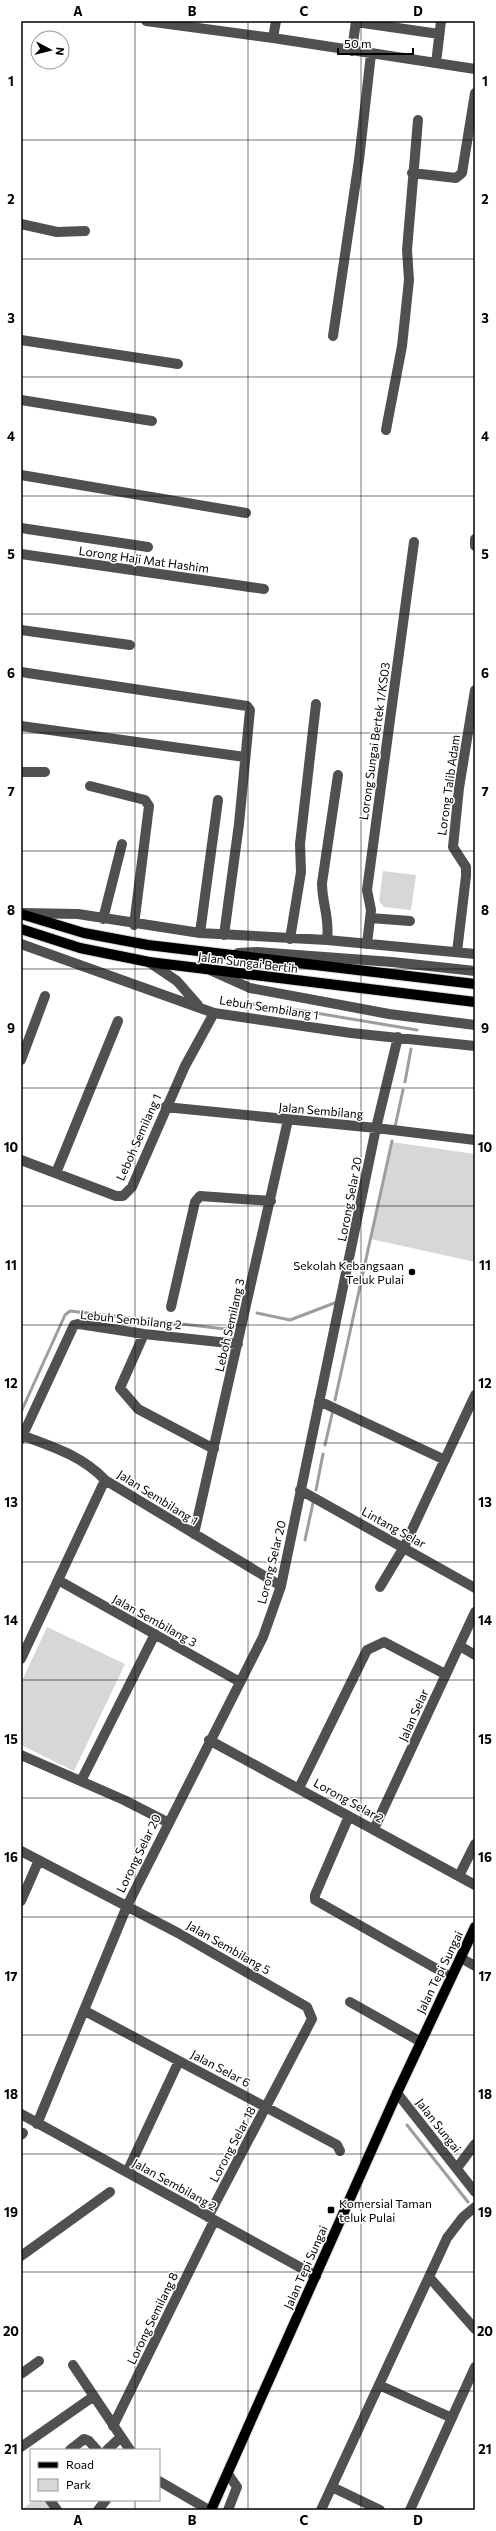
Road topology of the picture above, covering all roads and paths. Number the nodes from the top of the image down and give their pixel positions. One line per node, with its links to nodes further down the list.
1 (146, 21): 6 (street)
2 (276, 21): 6 (street)
3 (441, 21): 5 (street)
4 (356, 22): 5 (street); 7 (street)
5 (439, 37): 9 (street)
6 (273, 38): 7 (street)
7 (352, 51): 8 (street)
8 (370, 58): 9 (street); 16 (street)
9 (436, 63): 10 (street)
10 (475, 69)
11 (475, 93): 13 (street)
12 (418, 120): 13 (street)
13 (412, 173): 21 (street)
14 (21, 224): 15 (street)
15 (85, 231)
16 (333, 336)
17 (21, 340): 18 (street)
18 (178, 364)
19 (21, 400): 20 (street)
20 (152, 421)
21 (386, 430)
22 (21, 475): 23 (street)
23 (246, 513)
24 (21, 528): 26 (street)
25 (414, 542): 43 (street, Lorong Sungai Bertek 1/KS03)
26 (148, 547)
27 (21, 554): 28 (street, Lorong Haji Mat Hashim)
28 (264, 589)
29 (21, 630): 30 (street)
30 (130, 645)
31 (21, 672): 35 (street)
32 (475, 690): 54 (street, Lorong Talib Adam)
33 (316, 704): 50 (street)
34 (21, 726): 35 (street)
35 (244, 757): 49 (street)
36 (21, 772): 37 (street)
37 (45, 772)
38 (338, 775): 51 (street)
39 (90, 786): 46 (street)
40 (218, 800): 48 (street)
41 (122, 844): 44 (street)
42 (21, 914): 44 (street); 55 (main road, Jalan Sungai Bertih)
43 (370, 918): 45 (street); 53 (street, Lorong Sungai Bertek 1/KS03)
44 (103, 919): 46 (street)
45 (410, 921)
46 (134, 924): 48 (street)
47 (21, 929): 57 (main road, Jalan Sungai Bertih)
48 (200, 933): 49 (street)
49 (224, 935): 50 (street)
50 (290, 939): 51 (street)
51 (327, 940): 53 (street)
52 (21, 944): 63 (street, Lebuh Sembilang 1)
53 (367, 944): 54 (street)
54 (457, 952): 56 (street)
55 (214, 954): 59 (street); 60 (main road, Jalan Sungai Bertih)
56 (475, 954)
57 (149, 962): 58 (main road, Jalan Sungai Bertih); 63 (street)
58 (212, 971): 62 (main road, Jalan Sungai Bertih); 66 (street)
59 (475, 972)
60 (475, 984)
61 (45, 996): 69 (street)
62 (475, 1002)
63 (199, 1006): 64 (street, Lebuh Sembilang 1)
64 (214, 1013): 67 (street, Lebuh Sembilang 1); 70 (street, Leboh Semilang 1)
65 (118, 1021): 75 (street)
66 (475, 1025)
67 (398, 1037): 68 (street, Lebuh Sembilang 1); 72 (street, Lorong Selar 20)
68 (475, 1046)
69 (21, 1060)
70 (165, 1107): 71 (street, Jalan Sembilang); 75 (street, Leboh Semilang 1)
71 (288, 1120): 72 (street, Jalan Sembilang); 76 (street, Leboh Semilang 3)
72 (376, 1128): 73 (street, Jalan Sembilang); 81 (street, Lorong Selar 20)
73 (475, 1140)
74 (21, 1160): 75 (street, Leboh Semilang 1)
75 (56, 1173)
76 (271, 1200): 77 (street); 79 (street, Leboh Semilang 3)
77 (171, 1307)
78 (144, 1334): 79 (street, Lebuh Sembilang 2); 82 (street, Lebuh Sembilang 2); 83 (street)
79 (238, 1344): 83 (street, Leboh Semilang 3)
80 (475, 1395): 84 (street)
81 (319, 1401): 84 (street); 86 (street, Lorong Selar 20)
82 (22, 1436): 85 (street, Jalan Sembilang 1)
83 (214, 1449): 87 (street, Leboh Semilang 3)
84 (445, 1460): 88 (street)
85 (105, 1480): 87 (street, Jalan Sembilang 1); 89 (street)
86 (300, 1490): 88 (street, Lintang Selar); 90 (street, Lorong Selar 20)
87 (194, 1534): 90 (street, Jalan Sembilang 1)
88 (404, 1547): 91 (street); 92 (street, Lintang Selar)
89 (58, 1580): 94 (street, Jalan Sembilang 3); 97 (street)
90 (281, 1586): 99 (street, Lorong Selar 20)
91 (380, 1587)
92 (475, 1588)
93 (475, 1612): 95 (street, Jalan Selar)
94 (155, 1634): 99 (street, Jalan Sembilang 3); 102 (street)
95 (460, 1646): 96 (street); 98 (street, Jalan Selar)
96 (475, 1655)
97 (21, 1659)
98 (445, 1674): 103 (street); 106 (street, Jalan Selar)
99 (240, 1682): 100 (street, Lorong Selar 20)
100 (209, 1740): 103 (street, Lorong Selar 2); 105 (street, Lorong Selar 20)
101 (21, 1755): 102 (street)
102 (81, 1781): 105 (street)
103 (300, 1788): 104 (street, Lorong Selar 2)
104 (349, 1816): 106 (street, Lorong Selar 2); 117 (street)
105 (167, 1822): 113 (street, Lorong Selar 20)
106 (374, 1829): 110 (street, Lorong Selar 2)
107 (475, 1844): 110 (street)
108 (21, 1851): 109 (street, Jalan Sembilang 5)
109 (39, 1860): 112 (street); 113 (street, Jalan Sembilang 5)
110 (459, 1876): 111 (street, Lorong Selar 2)
111 (475, 1885)
112 (21, 1902)
113 (127, 1906): 119 (street, Lorong Selar 20); 120 (street, Jalan Sembilang 5)
114 (475, 1927): 115 (main road, Jalan Tepi Sungai)
115 (460, 1958): 116 (street); 117 (main road, Jalan Tepi Sungai)
116 (475, 1966)
117 (451, 1977): 121 (main road, Jalan Tepi Sungai)
118 (350, 2002): 121 (street)
119 (85, 2011): 122 (street, Jalan Selar 6); 126 (street, Lorong Selar 20)
120 (312, 2019): 124 (street, Lorong Selar 18)
121 (421, 2042): 123 (main road, Jalan Tepi Sungai)
122 (179, 2061): 124 (street, Jalan Selar 6); 130 (street)
123 (397, 2093): 129 (street, Jalan Sungai); 136 (main road, Jalan Tepi Sungai)
124 (266, 2107): 128 (street, Jalan Selar 6); 134 (street, Lorong Selar 18)
125 (21, 2114): 126 (street, Jalan Sembilang 2)
126 (37, 2124): 130 (street, Jalan Sembilang 2)
127 (475, 2144): 129 (street)
128 (340, 2151)
129 (457, 2168): 132 (street, Jalan Sungai)
130 (127, 2172): 134 (street, Jalan Sembilang 2)
131 (110, 2192): 135 (street)
132 (475, 2192)
133 (475, 2207): 137 (street)
134 (211, 2219): 136 (street, Jalan Sembilang 2); 146 (street, Lorong Semilang 8)
135 (21, 2256)
136 (316, 2276): 153 (main road, Jalan Tepi Sungai)
137 (429, 2277): 138 (street); 143 (street)
138 (475, 2329)
139 (39, 2361): 142 (street)
140 (73, 2365): 144 (street)
141 (475, 2367): 145 (street)
142 (21, 2374)
143 (379, 2385): 145 (street); 155 (street)
144 (94, 2396): 146 (street); 148 (street)
145 (452, 2418): 164 (street)
146 (113, 2426): 147 (street)
147 (121, 2437): 151 (street); 152 (street)
148 (21, 2447)
149 (71, 2449): 150 (street)
150 (96, 2449)
151 (108, 2449)
152 (129, 2449)
153 (228, 2474): 160 (main road, Jalan Tepi Sungai); 161 (street)
154 (160, 2481): 160 (street)
155 (332, 2487): 162 (street); 163 (street)
156 (51, 2501): 158 (street)
157 (105, 2501): 159 (street)
158 (57, 2510)
159 (98, 2510)
160 (210, 2510)
161 (228, 2510)
162 (321, 2510)
163 (380, 2510)
164 (410, 2510)

